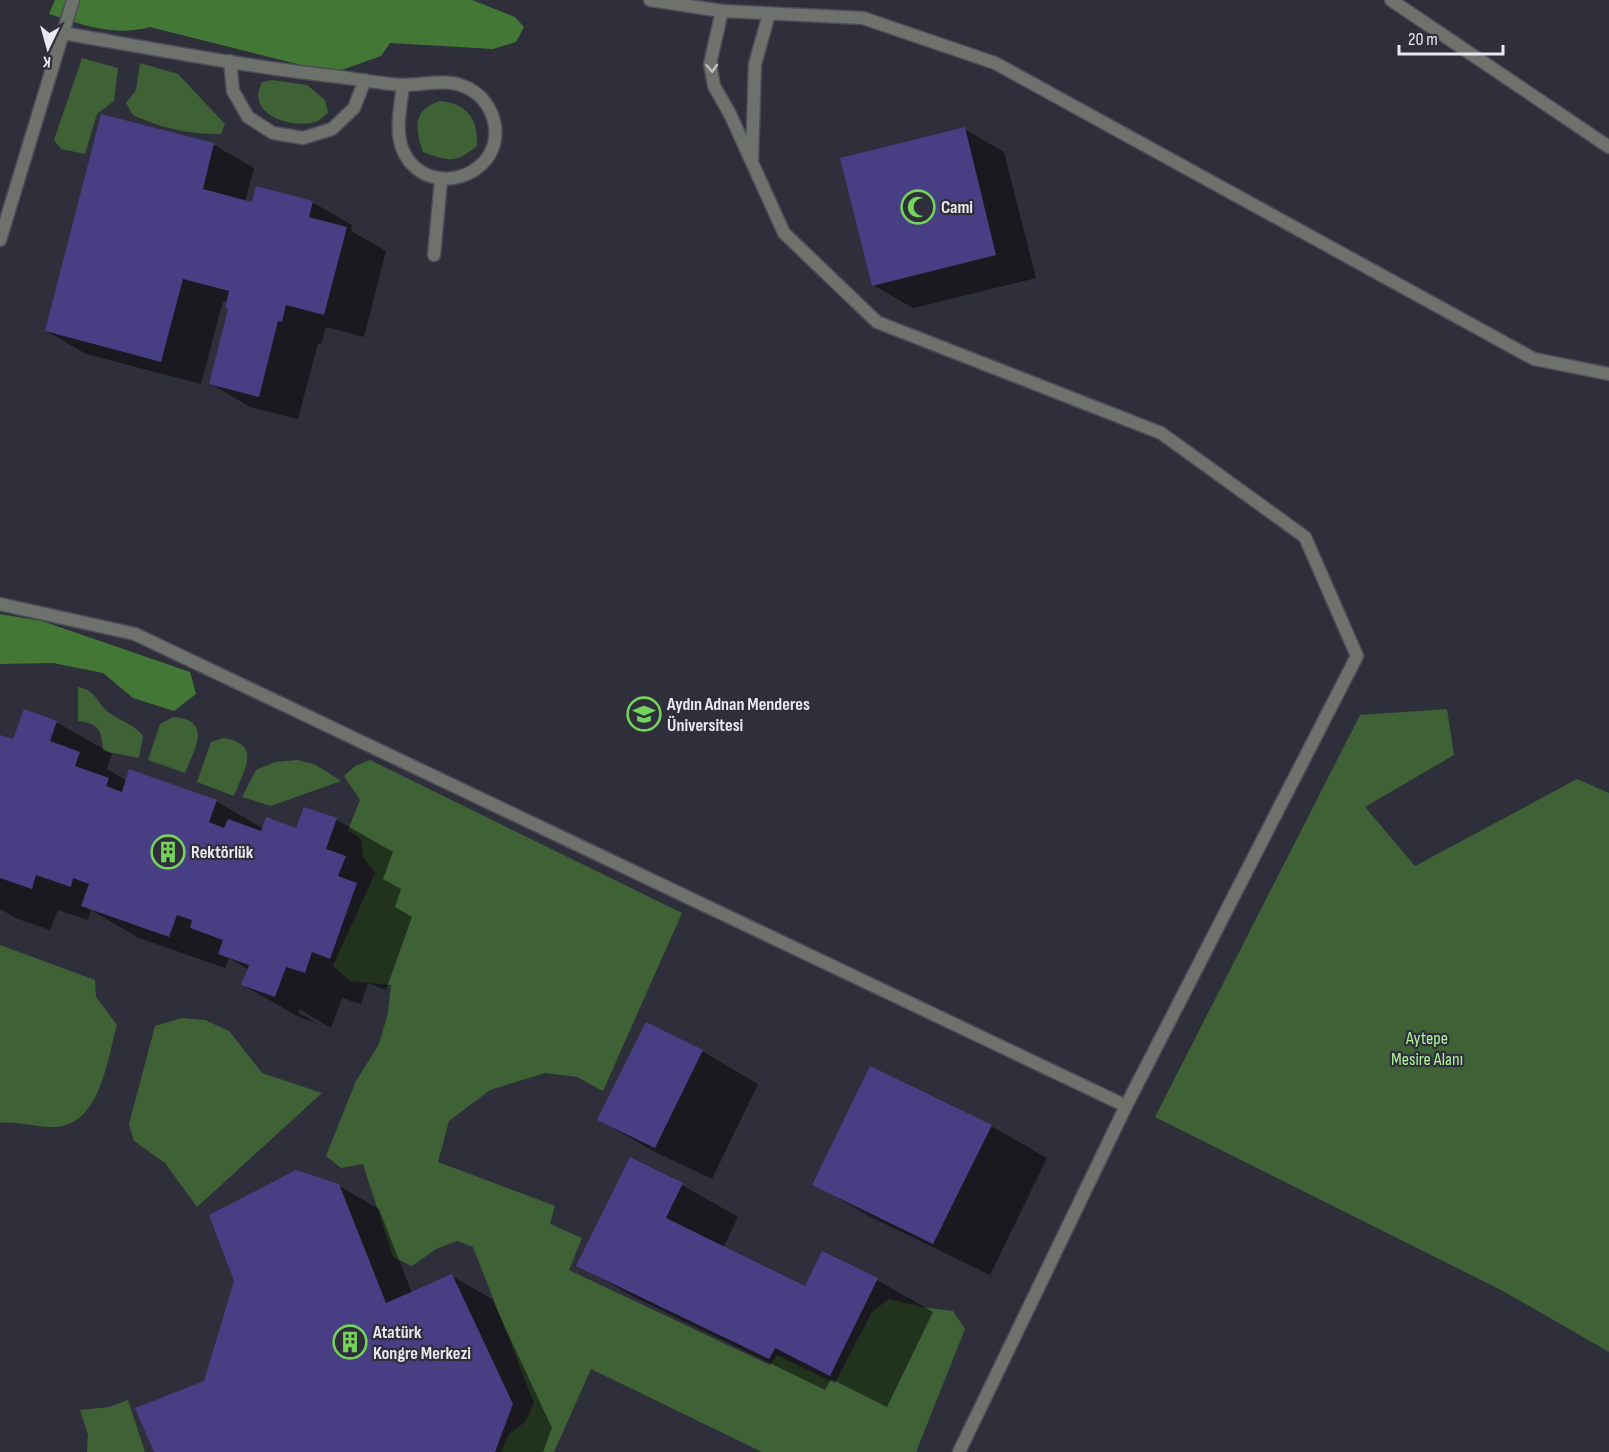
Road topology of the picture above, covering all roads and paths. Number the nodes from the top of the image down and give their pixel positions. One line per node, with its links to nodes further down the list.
1 (73, 0): 6 (street)
2 (650, 0): 4 (street)
3 (1391, 0): 10 (street)
4 (722, 11): 5 (street); 11 (street, one-way to 11)
5 (769, 14): 11 (street); 15 (street)
6 (63, 33): 7 (street); 13 (street)
7 (230, 61): 8 (street); 8 (street)
8 (365, 80): 9 (street)
9 (403, 85): 12 (street); 12 (street)
10 (1609, 147)
11 (752, 164): 17 (street)
12 (441, 180): 14 (street)
13 (0, 240)
14 (434, 255)
15 (1609, 374)
16 (0, 604): 17 (street)
17 (1126, 1106): 18 (street)
18 (959, 1452)

